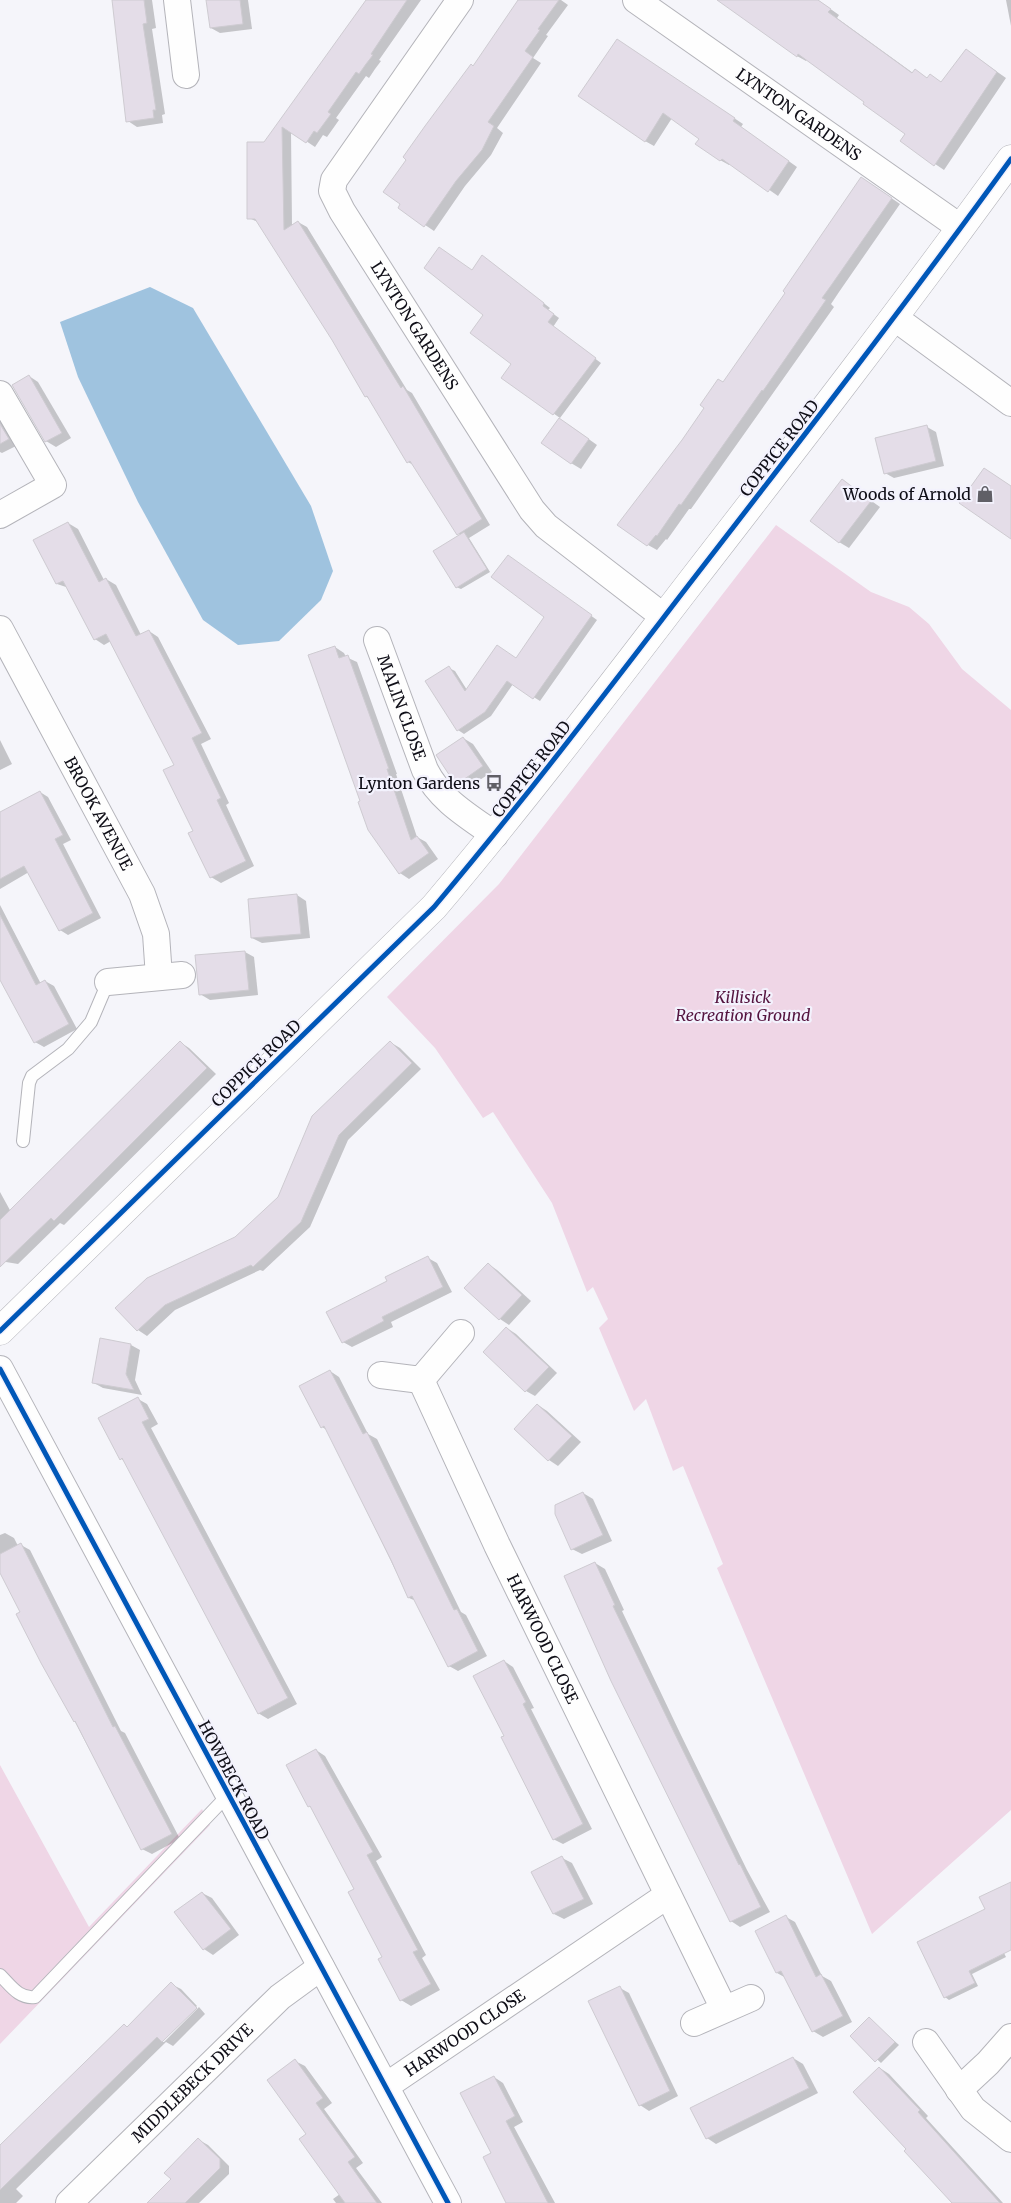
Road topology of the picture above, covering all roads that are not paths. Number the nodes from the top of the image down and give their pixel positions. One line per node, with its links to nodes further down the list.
1 (177, 0): 4 (street)
2 (460, 0): 11 (street, LYNTON GARDENS)
3 (636, 0): 6 (street, LYNTON GARDENS)
4 (186, 75)
5 (1011, 159): 6 (street, COPPICE ROAD)
6 (961, 228): 7 (street, COPPICE ROAD)
7 (895, 318): 9 (street); 11 (street, COPPICE ROAD)
8 (0, 394): 10 (street)
9 (1011, 403)
10 (7, 511)
11 (664, 618): 15 (street, COPPICE ROAD)
12 (0, 629): 14 (street, BROOK AVENUE)
13 (377, 640): 15 (street, MALIN CLOSE)
14 (7, 661): 16 (street, BROOK AVENUE)
15 (495, 835): 18 (street, COPPICE ROAD)
16 (108, 982): 17 (lane)
17 (23, 1141)
18 (0, 1331)
19 (461, 1334): 22 (street)
20 (0, 1369): 23 (street, HOWBECK ROAD)
21 (381, 1375): 22 (street)
22 (421, 1380): 24 (street, HARWOOD CLOSE)
23 (228, 1795): 25 (street, HOWBECK ROAD); 26 (lane)
24 (668, 1895): 28 (street, HARWOOD CLOSE); 32 (street, HARWOOD CLOSE)
25 (321, 1967): 32 (street, HOWBECK ROAD); 35 (street, MIDDLEBECK DRIVE)
26 (0, 1975)
27 (751, 1998): 28 (street)
28 (724, 2009): 29 (street)
29 (694, 2023)
30 (1011, 2038): 33 (street)
31 (926, 2042): 33 (street)
32 (386, 2086): 36 (street, HOWBECK ROAD)
33 (960, 2090): 34 (street)
34 (1011, 2139)
35 (68, 2203)
36 (448, 2203)

